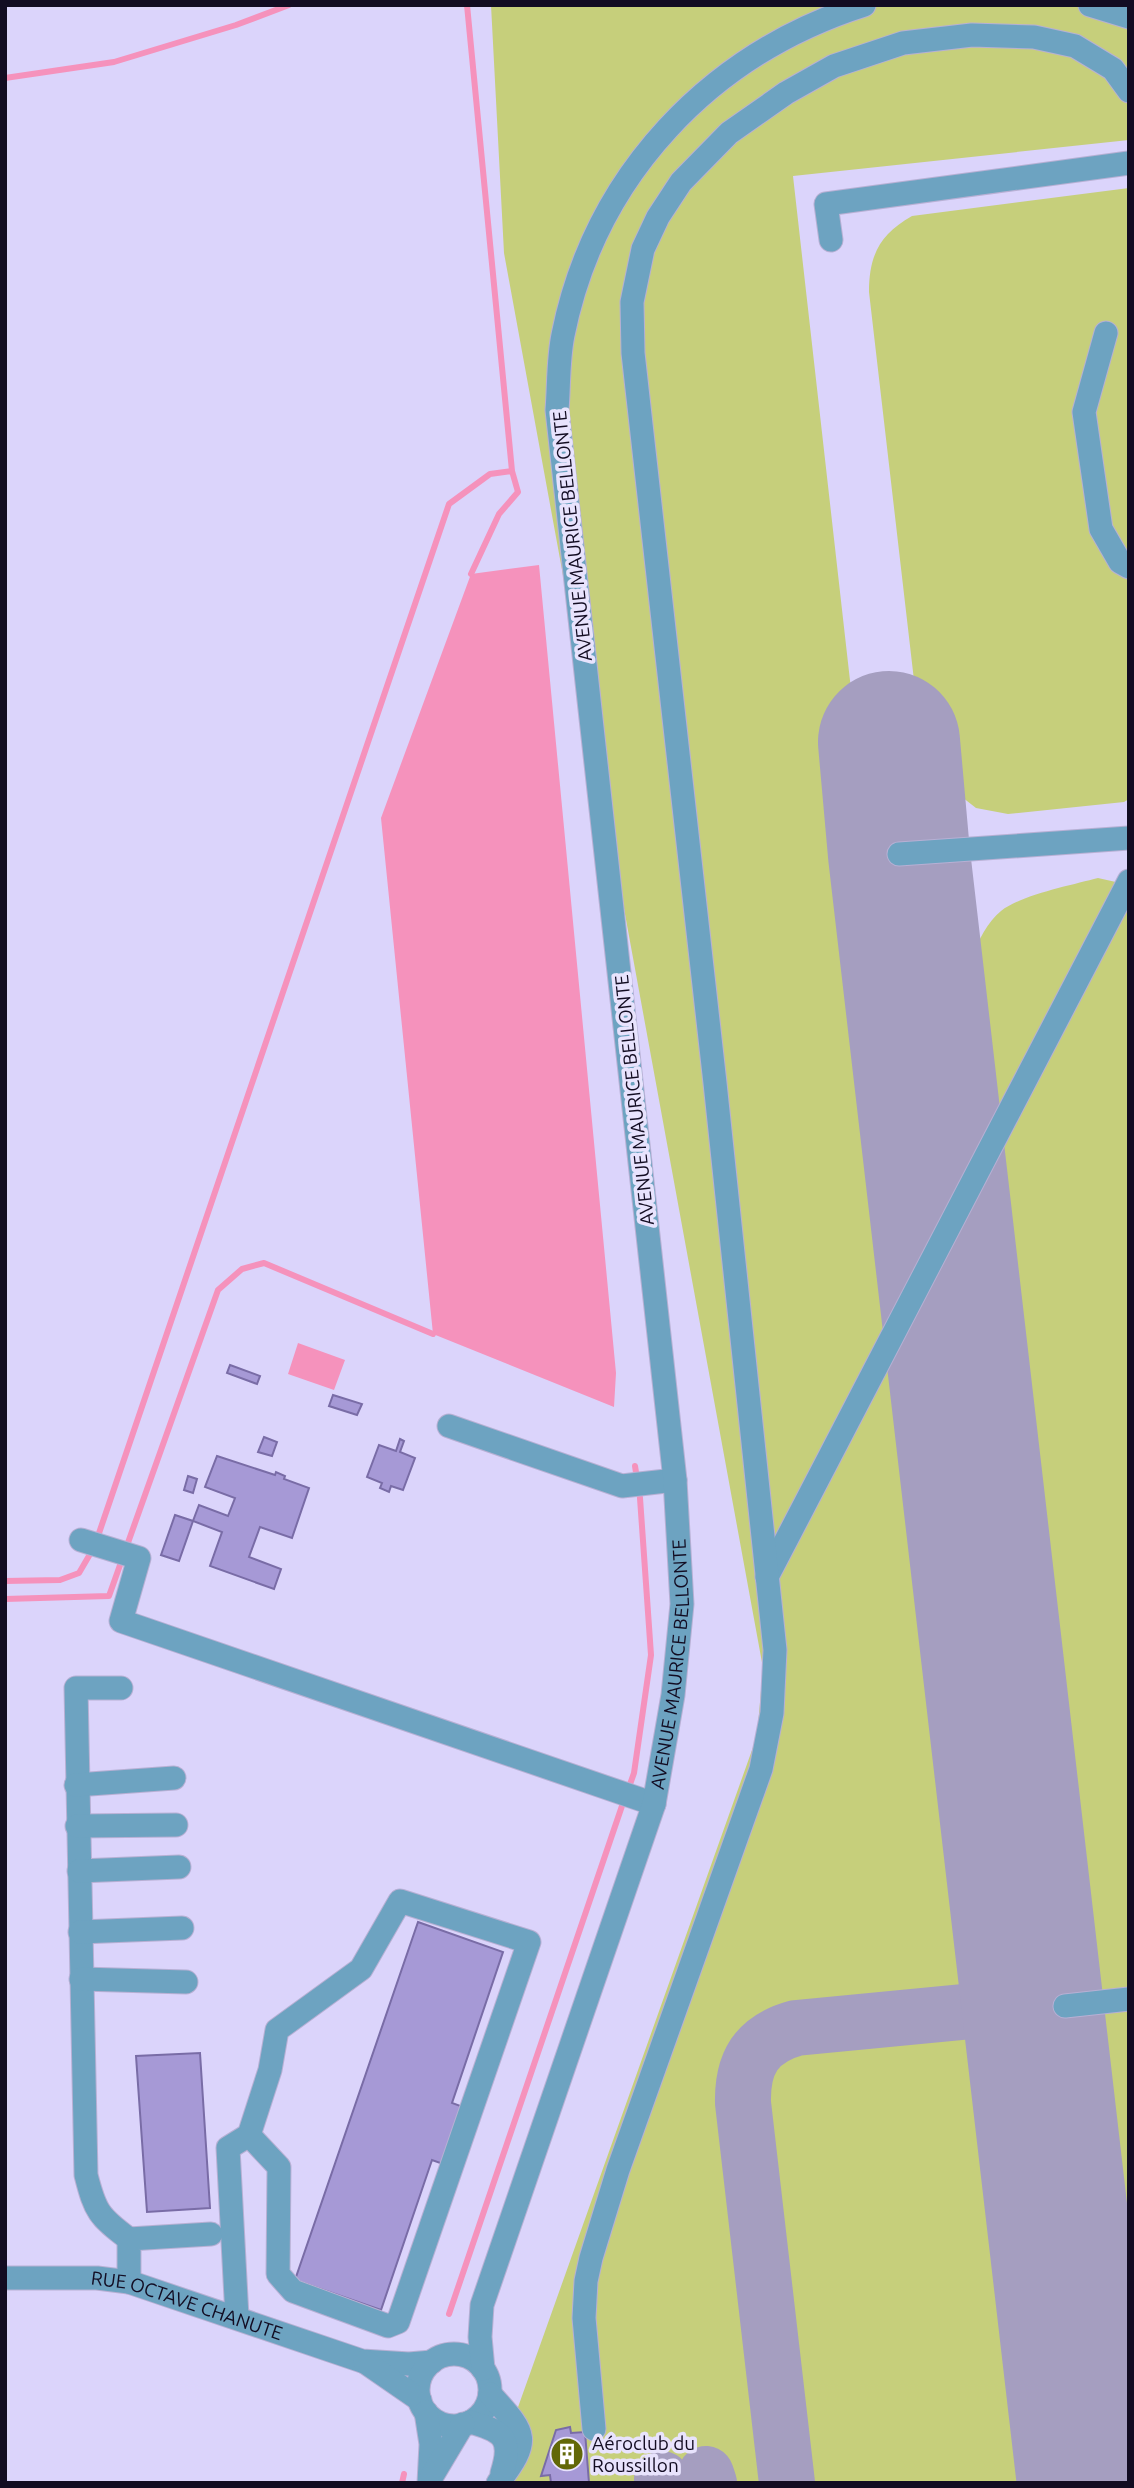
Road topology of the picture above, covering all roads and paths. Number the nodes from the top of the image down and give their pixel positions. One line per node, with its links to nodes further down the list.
1 (864, 5): 13 (street, AVENUE MAURICE BELLONTE)
2 (1090, 5): 3 (street)
3 (1129, 18)
4 (1129, 90): 15 (street)
5 (1129, 163): 6 (street)
6 (831, 240)
7 (1106, 333): 8 (street)
8 (1129, 566)
9 (1129, 838): 10 (street)
10 (899, 854)
11 (1129, 881): 15 (street)
12 (449, 1426): 13 (street)
13 (675, 1480): 19 (street, AVENUE MAURICE BELLONTE)
14 (81, 1540): 19 (street)
15 (767, 1577): 43 (street)
16 (121, 1688): 18 (street)
17 (174, 1777): 18 (street)
18 (76, 1785): 21 (street)
19 (647, 1802): 35 (street, AVENUE MAURICE BELLONTE)
20 (176, 1825): 21 (street)
21 (77, 1826): 23 (street)
22 (179, 1867): 23 (street)
23 (79, 1871): 25 (street)
24 (183, 1928): 25 (street)
25 (80, 1932): 26 (street)
26 (81, 1979): 27 (street); 32 (street)
27 (186, 1982)
28 (1129, 1999): 29 (street)
29 (1065, 2006)
30 (249, 2135): 30 (street); 36 (street)
31 (212, 2234): 32 (street)
32 (129, 2239): 34 (street)
33 (5, 2278): 34 (street, RUE OCTAVE CHANUTE)
34 (129, 2282): 36 (street, RUE OCTAVE CHANUTE)
35 (482, 2305): 37 (street, AVENUE MAURICE BELLONTE); 39 (street, AVENUE MAURICE BELLONTE)
36 (237, 2317): 38 (street, RUE OCTAVE CHANUTE)
37 (438, 2358): 38 (street, RUE OCTAVE CHANUTE); 39 (street); 41 (street)
38 (362, 2361): 41 (street, RUE OCTAVE CHANUTE)
39 (483, 2369): 40 (street)
40 (490, 2394): 42 (street); 45 (street)
41 (423, 2406): 42 (street); 44 (street)
42 (467, 2423): 44 (street); 45 (street)
43 (594, 2428)
44 (429, 2481)
45 (498, 2483)

